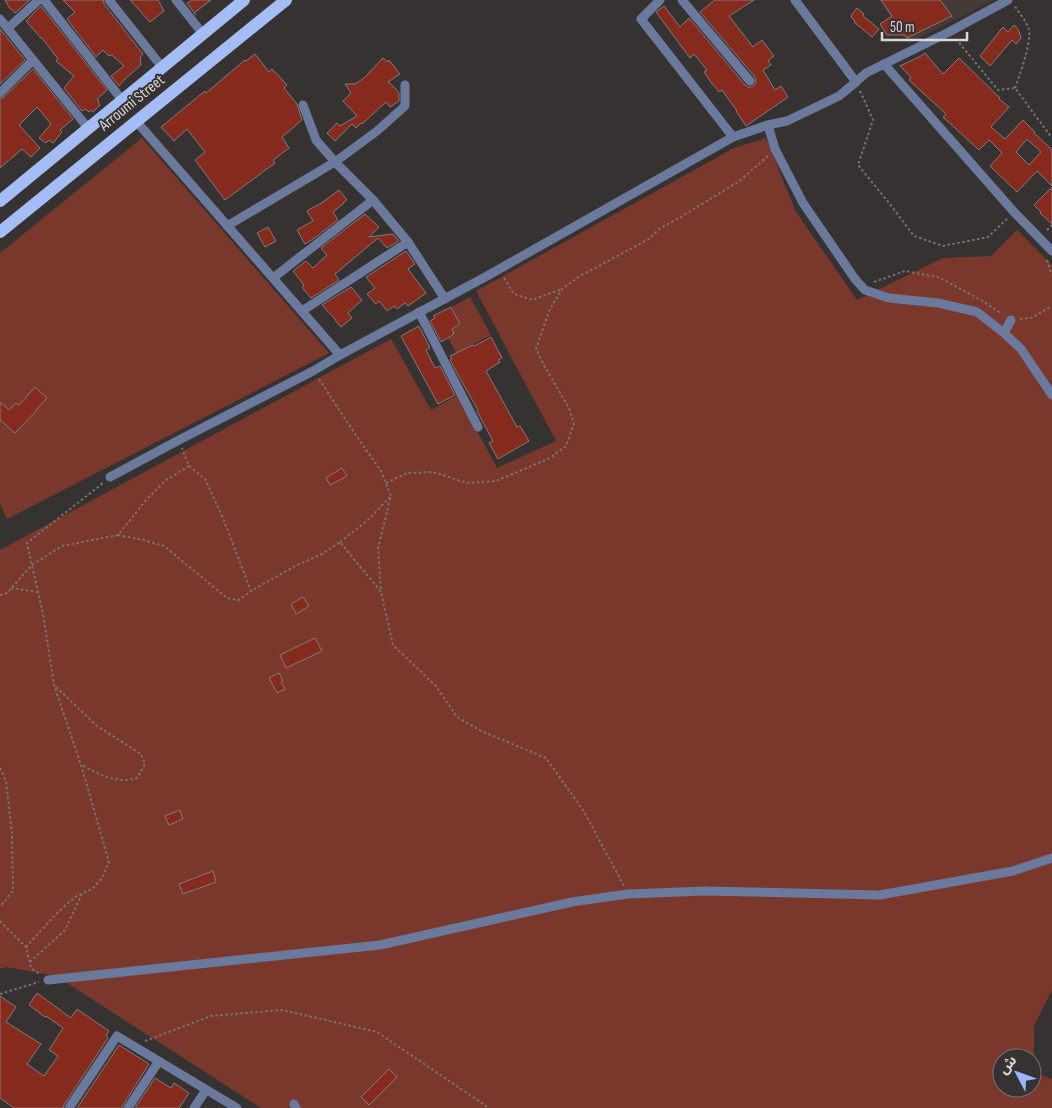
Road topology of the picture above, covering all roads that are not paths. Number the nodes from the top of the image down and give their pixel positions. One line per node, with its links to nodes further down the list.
1 (39, 0): 12 (street)
2 (44, 0): 21 (street)
3 (109, 0): 16 (street)
4 (176, 0): 13 (street)
5 (244, 0): 13 (main road, Arroumi Street)
6 (286, 0): 23 (main road, Arroumi Street)
7 (660, 0): 26 (street)
8 (682, 0): 17 (street)
9 (796, 0): 18 (street)
10 (1010, 0): 15 (street)
11 (0, 19): 12 (street)
12 (8, 28): 14 (street)
13 (203, 34): 16 (main road, Arroumi Street)
14 (34, 60): 20 (street); 25 (street)
15 (884, 64): 18 (street); 33 (street)
16 (162, 68): 21 (main road, Arroumi Street)
17 (750, 81)
18 (856, 82): 24 (street)
19 (405, 85): 27 (street)
20 (0, 93)
21 (122, 100): 25 (main road, Arroumi Street)
22 (303, 105): 27 (street)
23 (136, 121): 30 (street); 31 (main road, Arroumi Street)
24 (768, 125): 26 (street); 39 (street)
25 (88, 128): 29 (main road, Arroumi Street)
26 (733, 137): 35 (street)
27 (335, 162): 28 (street); 30 (street)
28 (373, 200): 32 (street); 34 (street)
29 (0, 201)
30 (227, 226): 34 (street)
31 (0, 232)
32 (408, 242): 35 (street); 36 (street)
33 (1052, 251)
34 (273, 278): 36 (street)
35 (445, 299): 37 (street)
36 (302, 311): 40 (street)
37 (419, 312): 40 (street); 42 (street)
38 (1011, 320): 39 (street)
39 (1004, 333): 41 (street)
40 (340, 355): 43 (street)
41 (1052, 395)
42 (478, 427)
43 (110, 477)
44 (1052, 858): 45 (street)
45 (48, 980)
46 (159, 1061): 47 (street); 48 (street); 49 (street)
47 (206, 1090): 50 (street); 51 (street)
48 (69, 1108)
49 (128, 1108)
50 (194, 1108)
51 (236, 1108)

